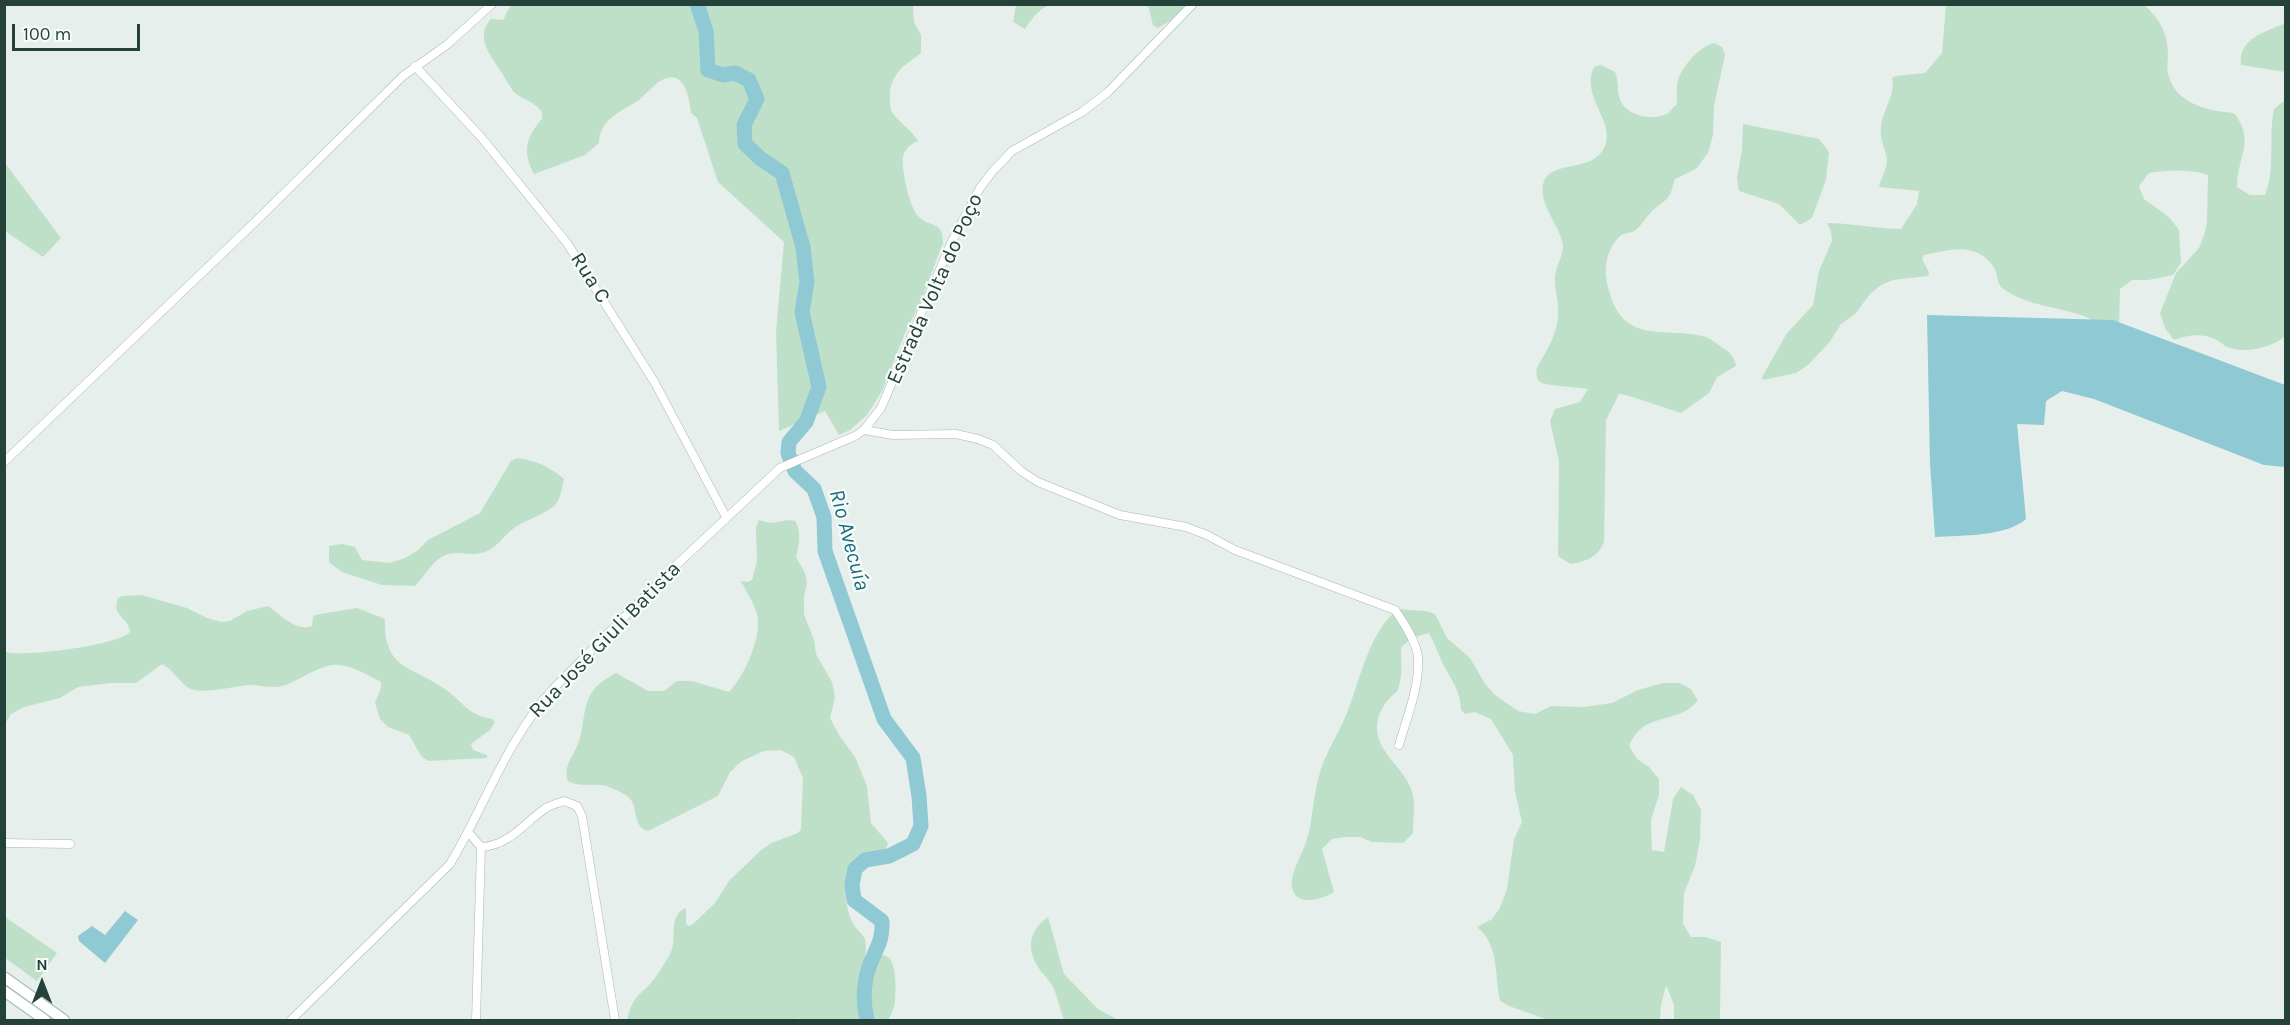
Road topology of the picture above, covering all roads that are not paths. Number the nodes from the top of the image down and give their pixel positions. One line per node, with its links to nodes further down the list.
1 (492, 4): 3 (street)
2 (1193, 4): 4 (street, Estrada Volta do Poço)
3 (416, 66): 5 (street); 7 (street, Rua C)
4 (864, 430): 6 (street, Estrada Volta do Poço); 8 (street)
5 (6, 457)
6 (780, 468): 7 (street, Rua José Giuli Batista)
7 (726, 517): 9 (street, Rua José Giuli Batista)
8 (1400, 745)
9 (469, 833): 12 (street); 18 (street, Rua José Giuli Batista)
10 (4, 843): 11 (street)
11 (70, 844)
12 (481, 847): 19 (street); 20 (street)
13 (4, 977): 17 (main road)
14 (4, 991): 15 (main road)
15 (33, 1016): 16 (main road)
16 (45, 1020)
17 (64, 1020)
18 (291, 1020)
19 (476, 1020)
20 (615, 1020)

